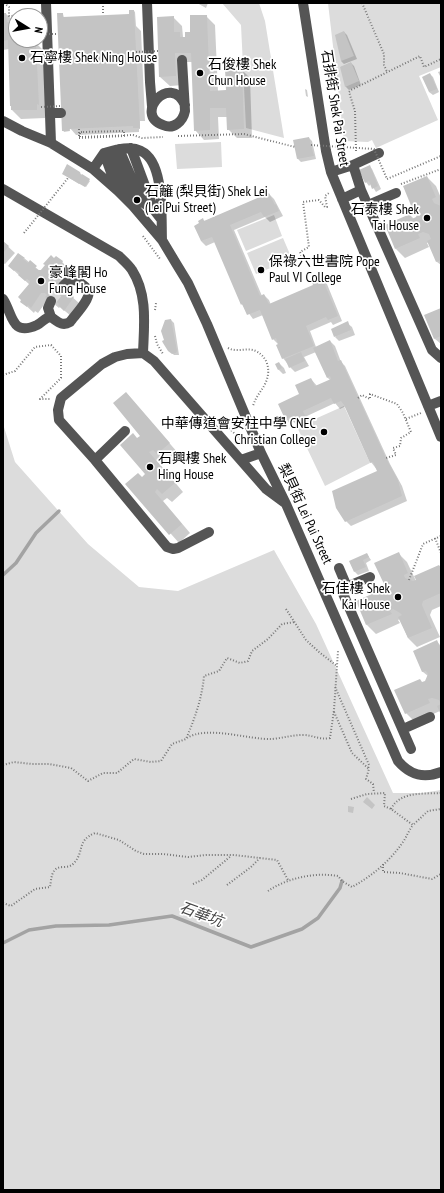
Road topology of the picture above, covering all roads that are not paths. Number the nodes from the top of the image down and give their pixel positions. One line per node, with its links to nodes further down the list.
1 (46, 3): 8 (street)
2 (147, 3): 6 (street)
3 (303, 3): 16 (street, 石排街 Shek Pai Street)
4 (182, 60): 5 (street)
5 (185, 105): 6 (street); 6 (street)
6 (152, 106)
7 (61, 110): 8 (street)
8 (51, 114): 10 (street)
9 (3, 121): 10 (street, 梨貝街 Lei Pui Street)
10 (51, 143): 15 (street, 梨貝街 Lei Pui Street)
11 (131, 148): 12 (street); 24 (street); 25 (street)
12 (112, 151): 15 (street); 19 (street); 23 (street); 24 (street)
13 (379, 153): 14 (street)
14 (351, 161): 16 (street); 18 (street)
15 (93, 169): 19 (street, 梨貝街 Lei Pui Street)
16 (331, 172): 21 (street, 石排街 Shek Pai Street)
17 (3, 189): 31 (street)
18 (361, 190): 21 (street); 22 (street)
19 (118, 191): 23 (street, 梨貝街 Lei Pui Street)
20 (396, 193): 22 (street)
21 (342, 199): 34 (street, 石排街 Shek Pai Street)
22 (368, 205): 32 (street)
23 (133, 206): 26 (street, 梨貝街 Lei Pui Street)
24 (154, 210): 25 (street)
25 (161, 219): 26 (street)
26 (162, 240): 37 (street, 梨貝街 Lei Pui Street)
27 (63, 286): 30 (street)
28 (3, 299): 30 (street)
29 (51, 302): 30 (street)
30 (51, 317)
31 (143, 353): 38 (street); 39 (street)
32 (441, 358)
33 (441, 401): 34 (street)
34 (428, 406): 36 (street, 石排街 Shek Pai Street)
35 (125, 431): 38 (street)
36 (441, 437)
37 (261, 453): 39 (street); 40 (street, 梨貝街 Lei Pui Street)
38 (95, 460): 41 (street)
39 (241, 460): 40 (street)
40 (286, 504): 46 (street, 梨貝街 Lei Pui Street)
41 (209, 532)
42 (339, 568): 44 (street)
43 (370, 577): 44 (street)
44 (347, 587): 45 (street)
45 (377, 669): 46 (street); 48 (street)
46 (361, 677): 50 (street, 梨貝街 Lei Pui Street)
47 (430, 717): 48 (street)
48 (403, 729): 49 (street)
49 (411, 749)
50 (441, 772)

